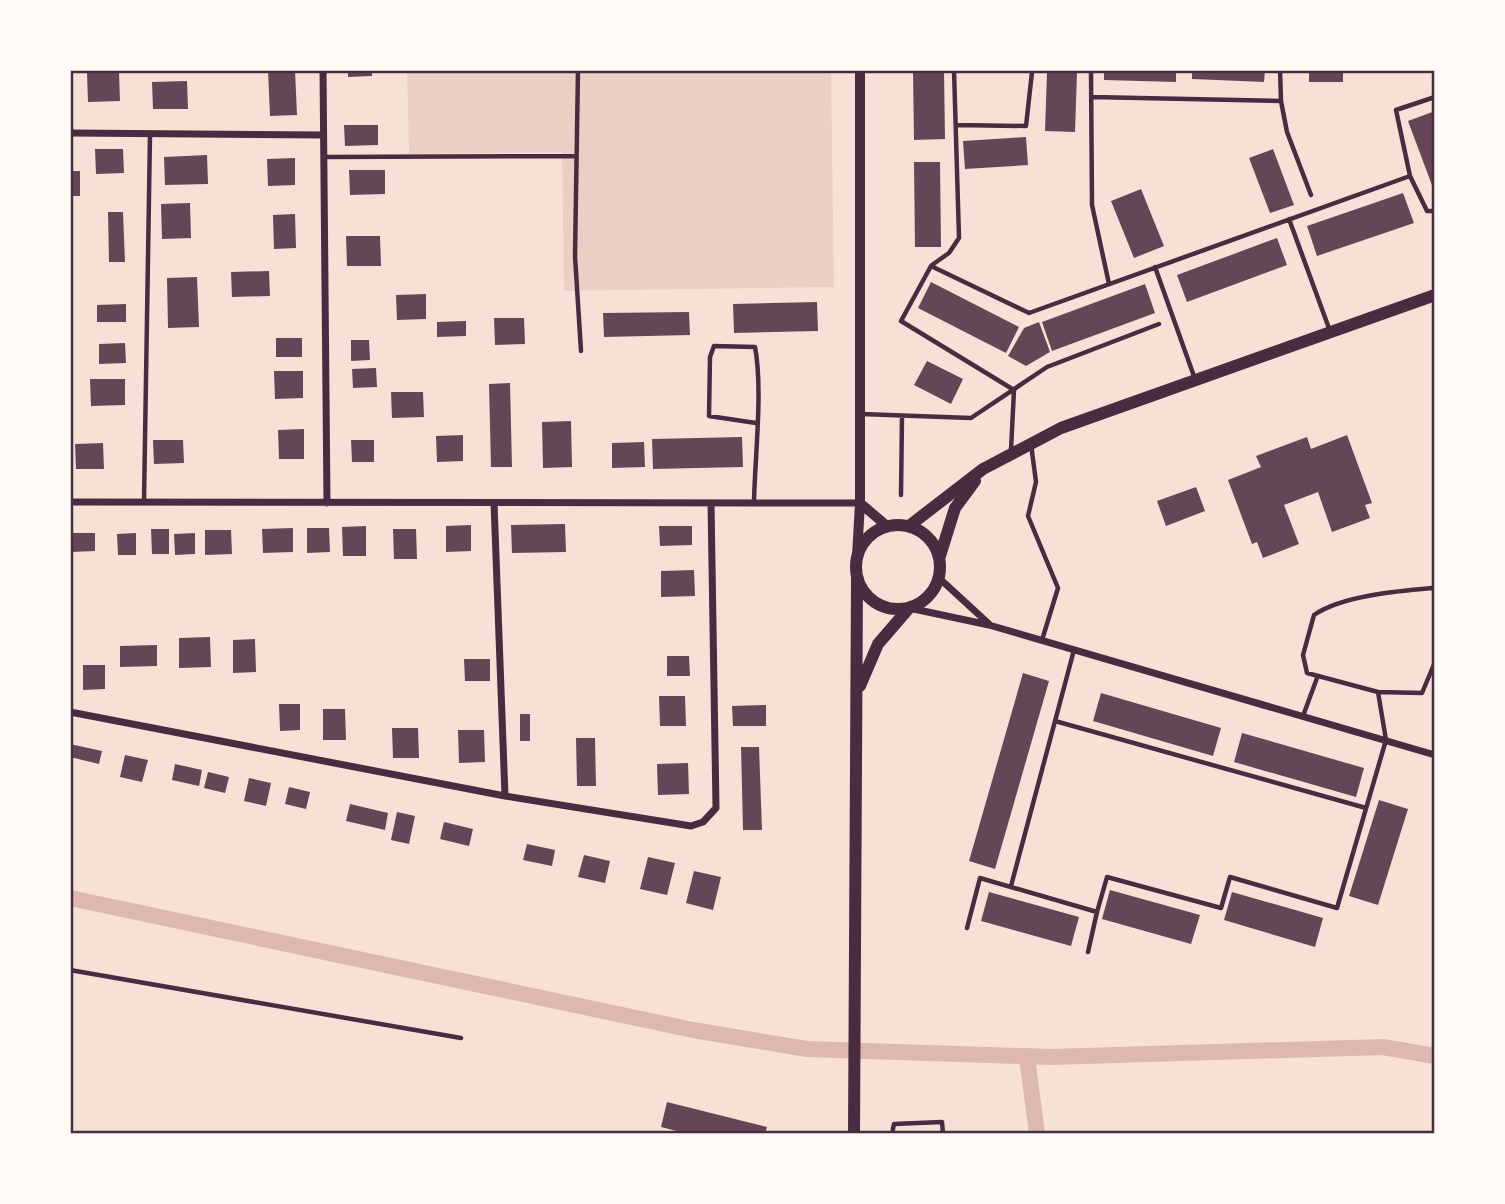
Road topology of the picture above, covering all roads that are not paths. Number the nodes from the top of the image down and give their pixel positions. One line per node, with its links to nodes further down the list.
1 (323, 70): 14 (street)
2 (578, 70): 15 (lane)
3 (860, 70): 30 (street)
4 (954, 70): 11 (lane)
5 (1091, 70): 8 (lane)
6 (1280, 70): 10 (lane)
7 (1032, 72): 11 (lane)
8 (1091, 97): 10 (lane); 23 (lane)
9 (1435, 97): 17 (lane)
10 (1281, 101): 18 (lane)
11 (956, 125): 21 (lane)
12 (70, 134): 13 (street)
13 (150, 135): 14 (street); 39 (lane)
14 (323, 135): 16 (street)
15 (575, 156): 16 (lane); 27 (lane)
16 (324, 157): 40 (street)
17 (1410, 176): 19 (lane); 20 (lane)
18 (1311, 195)
19 (1435, 211)
20 (1289, 219): 22 (lane); 26 (lane)
21 (931, 266): 23 (lane); 29 (lane)
22 (1155, 267): 23 (lane); 28 (lane)
23 (1109, 284)
24 (1435, 295): 26 (main road)
25 (1159, 324): 29 (lane)
26 (1330, 332): 28 (main road)
27 (581, 351)
28 (1196, 380): 33 (main road)
29 (1014, 390): 31 (lane); 34 (lane)
30 (860, 414): 31 (lane); 43 (street)
31 (902, 416): 36 (lane)
32 (756, 423): 32 (lane); 37 (lane)
33 (1031, 444): 34 (main road); 53 (lane)
34 (1011, 454): 35 (main road)
35 (983, 469): 45 (main road); 47 (main road)
36 (901, 495)
37 (754, 501): 42 (street); 43 (street)
38 (70, 502): 39 (street)
39 (144, 502): 40 (street)
40 (327, 503): 41 (street)
41 (494, 503): 42 (street); 64 (street)
42 (711, 503): 64 (street)
43 (860, 503): 44 (street); 46 (street)
44 (887, 526): 45 (main road); 46 (main road)
45 (909, 526): 47 (main road)
46 (857, 556): 48 (main road)
47 (940, 556): 49 (main road)
48 (857, 578): 51 (main road); 58 (main road)
49 (939, 578): 51 (main road); 52 (street)
50 (1435, 591): 56 (lane)
51 (909, 608): 52 (street); 58 (main road)
52 (989, 625): 53 (street)
53 (1042, 640): 54 (street)
54 (1074, 650): 60 (street); 61 (lane)
55 (1435, 662): 57 (lane)
56 (1317, 678): 57 (lane); 60 (lane)
57 (1378, 692): 62 (lane)
58 (857, 693): 72 (main road)
59 (70, 712): 64 (street)
60 (1303, 716): 62 (street)
61 (1055, 721): 65 (lane); 66 (lane)
62 (1386, 740): 63 (street); 65 (lane)
63 (1435, 755)
64 (505, 796)
65 (1366, 808): 67 (lane)
66 (1011, 887): 67 (lane); 68 (lane)
67 (1097, 912): 69 (lane)
68 (967, 928)
69 (1088, 952)
70 (70, 970): 71 (lane)
71 (461, 1038)
72 (854, 1134)
73 (892, 1134): 74 (lane)
74 (943, 1134)

